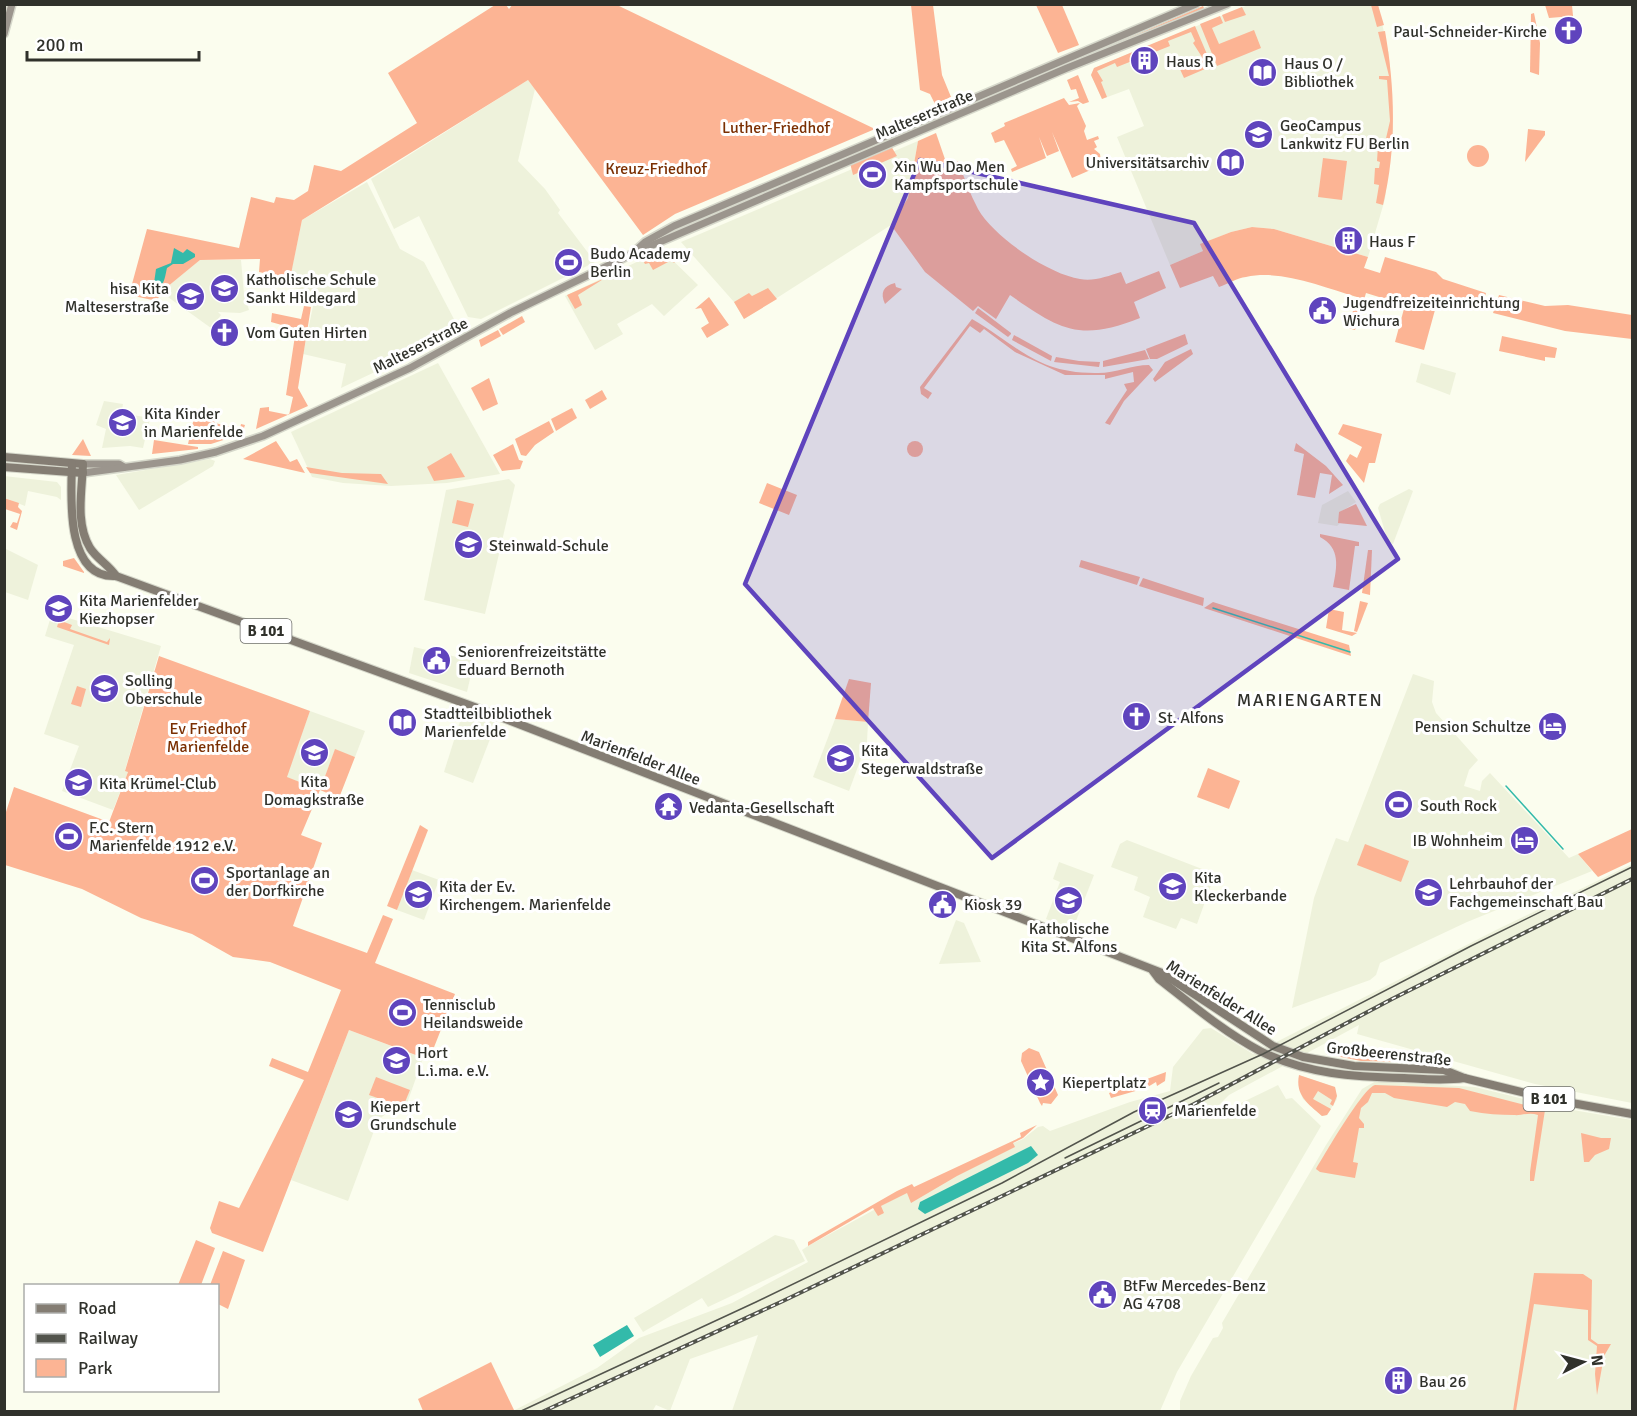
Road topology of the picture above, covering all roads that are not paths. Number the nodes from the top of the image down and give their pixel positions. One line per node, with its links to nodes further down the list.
1 (12, 4): 5 (main road)
2 (1196, 4): 6 (main road, Malteserstraße)
3 (1227, 4): 4 (main road, Malteserstraße)
4 (1209, 8): 7 (main road, Malteserstraße)
5 (4, 34)
6 (823, 162): 7 (main road); 8 (main road, Malteserstraße)
7 (826, 170): 9 (main road, Malteserstraße)
8 (755, 191): 9 (main road); 10 (main road, Malteserstraße)
9 (758, 199): 10 (main road, Malteserstraße)
10 (704, 217): 15 (main road, Malteserstraße)
11 (4, 457): 12 (main road)
12 (72, 464): 13 (main road); 16 (main road, Marienfelder Allee / B 101)
13 (83, 464): 15 (main road); 17 (main road, Marienfelder Allee / B 101)
14 (4, 467): 16 (main road)
15 (124, 467): 17 (main road)
16 (71, 473): 17 (main road); 18 (main road, Marienfelder Allee / B 101)
17 (83, 473): 18 (main road, Marienfelder Allee / B 101)
18 (116, 576): 19 (main road, Marienfelder Allee / B 101)
19 (1153, 971): 20 (main road, Marienfelder Allee / B 101); 21 (main road, Marienfelder Allee / B 101)
20 (1310, 1058): 22 (main road, Großbeerenstraße / B 101)
21 (1304, 1067): 22 (main road, Großbeerenstraße / B 101)
22 (1464, 1078): 23 (main road, Großbeerenstraße / B 101)
23 (1632, 1114)

